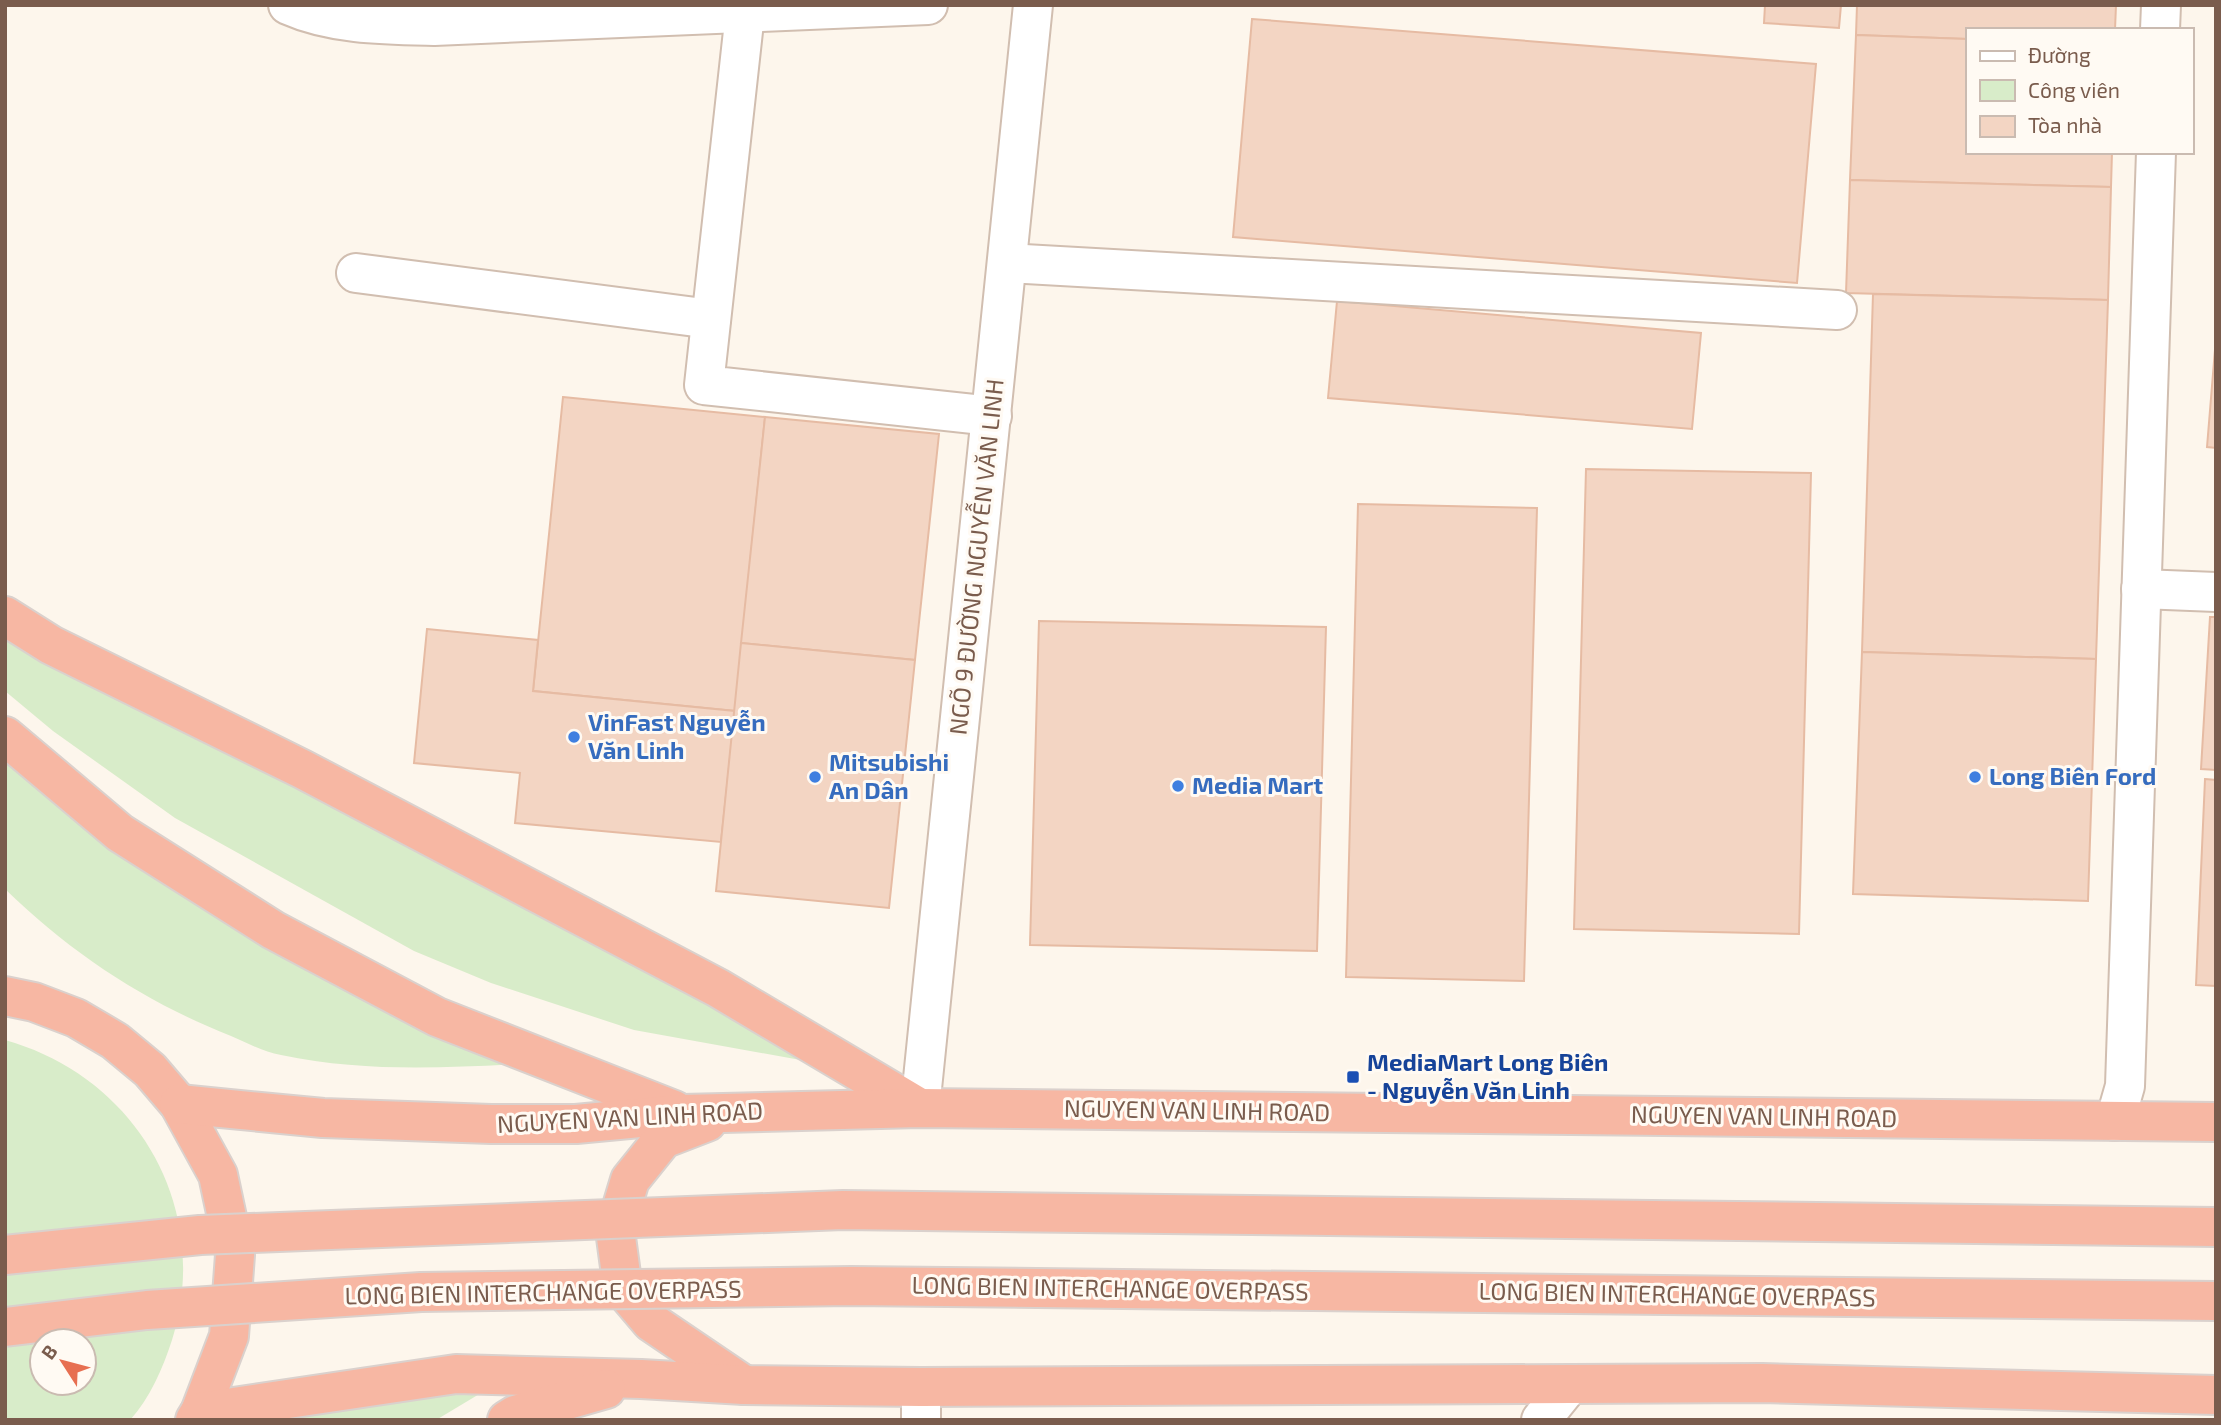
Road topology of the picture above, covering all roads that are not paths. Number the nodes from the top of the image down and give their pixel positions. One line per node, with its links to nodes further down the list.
1 (288, 5): 7 (street)
2 (928, 5): 5 (street)
3 (1033, 5): 10 (street, NGÕ 9 ĐƯỜNG NGUYỄN VĂN LINH)
4 (2161, 5): 8 (street)
5 (770, 10): 6 (street); 13 (street)
6 (586, 12): 7 (street)
7 (392, 15)
8 (2160, 28)
9 (2156, 154): 15 (street)
10 (1008, 263): 12 (street); 14 (street, NGÕ 9 ĐƯỜNG NGUYỄN VĂN LINH)
11 (356, 273): 13 (street)
12 (1837, 310)
13 (711, 319): 14 (street)
14 (992, 416): 21 (street, NGÕ 9 ĐƯỜNG NGUYỄN VĂN LINH)
15 (2141, 589): 16 (street); 24 (street)
16 (2216, 592)
17 (5, 616): 21 (highway)
18 (5, 736): 23 (highway)
19 (5, 996): 20 (highway)
20 (179, 1104): 23 (highway, NGUYEN VAN LINH ROAD); 35 (highway)
21 (920, 1108): 22 (highway, NGUYEN VAN LINH ROAD); 24 (highway, NGUYEN VAN LINH ROAD)
22 (732, 1112): 23 (highway, NGUYEN VAN LINH ROAD); 32 (highway)
23 (682, 1114)
24 (2115, 1121): 25 (highway, NGUYEN VAN LINH ROAD)
25 (2216, 1122)
26 (2216, 1227): 27 (highway, bridge)
27 (5, 1255)
28 (2216, 1301): 29 (highway, LONG BIEN INTERCHANGE OVERPASS, bridge)
29 (5, 1327)
30 (642, 1379): 32 (highway); 35 (highway); 36 (highway)
31 (1570, 1384): 33 (highway); 34 (highway); 37 (street)
32 (744, 1385): 34 (highway)
33 (2216, 1395)
34 (921, 1403)
35 (198, 1416)
36 (507, 1420)
37 (1541, 1420)

